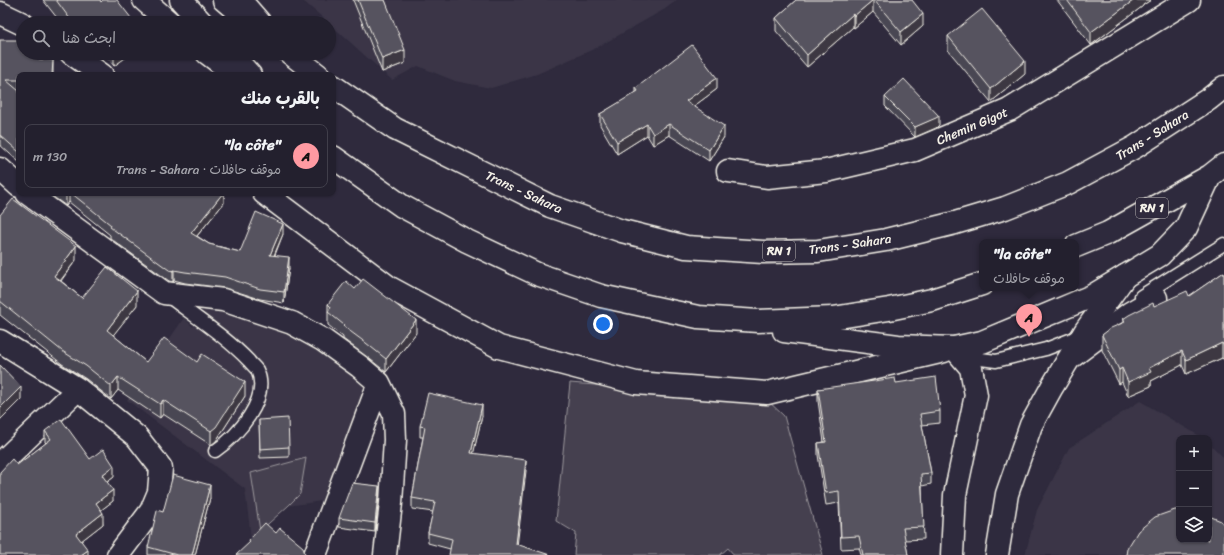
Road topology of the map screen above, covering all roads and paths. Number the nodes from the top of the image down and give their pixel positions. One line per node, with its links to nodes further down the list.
1 (144, 0): 7 (main road)
2 (181, 0): 8 (main road)
3 (224, 0): 9 (main road)
4 (240, 0): 10 (main road)
5 (1189, 0): 25 (main road, Chemin Gigot)
6 (0, 12): 11 (main road)
7 (162, 16)
8 (196, 16)
9 (243, 16)
10 (254, 16)
11 (16, 20)
12 (81, 60): 16 (main road)
13 (216, 60): 17 (main road)
14 (236, 60): 18 (main road)
15 (299, 60): 19 (main road)
16 (98, 72)
17 (232, 72)
18 (247, 72)
19 (314, 72)
20 (1224, 87): 21 (main road, Trans - Sahara / RN 1)
21 (336, 88)
22 (336, 159): 35 (main road)
23 (0, 169): 26 (main road)
24 (1217, 171): 30 (main road, RN 1); 31 (main road)
25 (728, 172)
26 (16, 183)
27 (31, 196): 33 (main road)
28 (268, 196): 38 (main road)
29 (1224, 244): 36 (lane)
30 (1079, 245)
31 (1125, 276): 36 (main road); 38 (main road)
32 (979, 285): 35 (main road)
33 (164, 293): 40 (main road); 42 (lane)
34 (1156, 298): 39 (main road)
35 (698, 317): 38 (main road)
36 (1086, 330): 38 (lane); 39 (main road)
37 (0, 341): 41 (main road)
38 (954, 348): 47 (main road)
39 (1070, 358): 48 (main road)
40 (379, 383): 45 (main road); 46 (main road)
41 (78, 389): 43 (main road); 44 (main road)
42 (215, 451)
43 (0, 464)
44 (118, 555)
45 (315, 555)
46 (385, 555)
47 (952, 555)
48 (997, 555)

